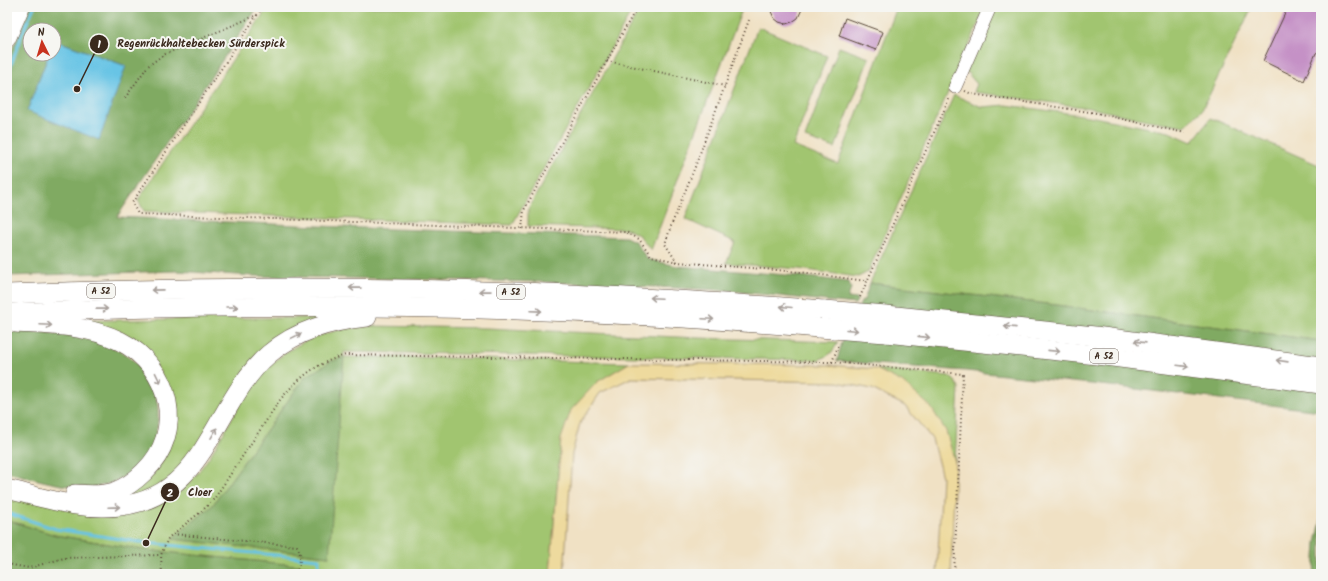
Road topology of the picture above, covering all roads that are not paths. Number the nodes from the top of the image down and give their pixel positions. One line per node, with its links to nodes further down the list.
1 (990, 7): 4 (street)
2 (14, 13): 3 (main road)
3 (7, 39)
4 (955, 87)
5 (7, 294): 9 (highway, A 52, one-way to 5, bridge)
6 (408, 308): 7 (highway, A 52, one-way to 6); 9 (highway, A 52, one-way to 9, bridge); 13 (highway, one-way to 6)
7 (7, 313)
8 (7, 322): 12 (highway, one-way to 12)
9 (886, 324): 10 (highway, A 52, one-way to 9); 11 (highway, A 52, one-way to 11)
10 (1321, 366)
11 (1321, 384)
12 (7, 478)
13 (7, 489)

